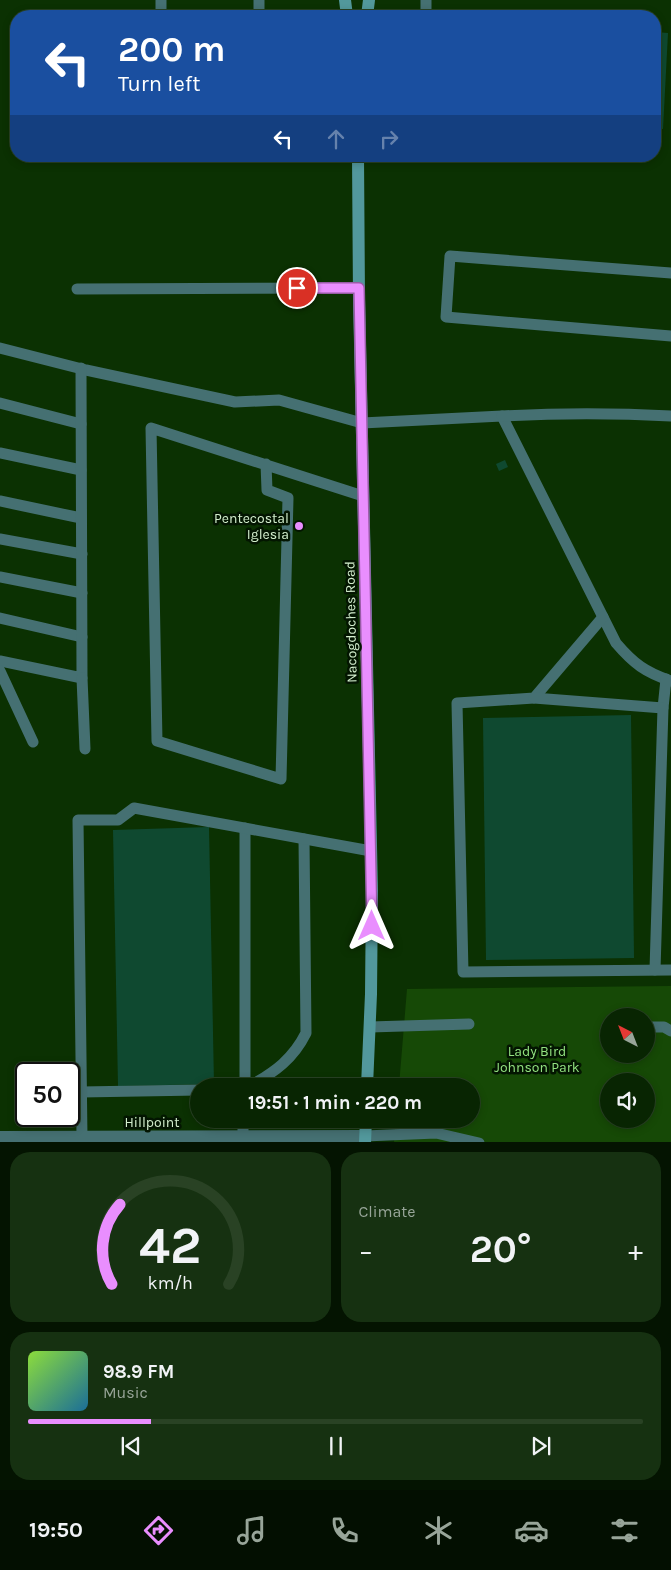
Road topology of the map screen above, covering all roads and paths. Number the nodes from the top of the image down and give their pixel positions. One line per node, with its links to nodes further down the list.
1 (358, 162): 3 (main road, Nacogdoches Road)
2 (671, 273): 5 (lane)
3 (359, 288): 4 (lane); 11 (main road, Nacogdoches Road)
4 (77, 289)
5 (671, 336)
6 (0, 348): 7 (lane)
7 (81, 368): 11 (lane); 12 (lane)
8 (0, 404): 12 (lane)
9 (502, 416): 10 (lane); 11 (lane); 23 (lane)
10 (671, 416)
11 (362, 423): 16 (main road, Nacogdoches Road)
12 (81, 424): 15 (lane)
13 (0, 453): 15 (lane)
14 (266, 464): 14 (lane); 16 (lane)
15 (81, 470): 18 (lane)
16 (363, 496): 36 (main road, Nacogdoches Road)
17 (0, 501): 18 (lane)
18 (81, 518): 20 (lane)
19 (0, 539): 20 (lane)
20 (82, 554): 22 (lane)
21 (0, 577): 22 (lane)
22 (82, 593): 25 (lane)
23 (603, 617): 29 (lane); 30 (lane)
24 (0, 618): 25 (lane)
25 (82, 637): 28 (lane)
26 (0, 661): 28 (lane)
27 (0, 671): 32 (lane)
28 (82, 678): 33 (lane)
29 (668, 680): 31 (lane)
30 (534, 698): 31 (lane); 37 (lane)
31 (663, 708): 37 (lane)
32 (33, 742)
33 (85, 749)
34 (245, 828): 35 (lane); 43 (lane); 47 (lane)
35 (304, 839): 36 (lane); 44 (lane)
36 (371, 851): 40 (main road, Nacogdoches Road)
37 (655, 970): 38 (lane)
38 (671, 970)
39 (469, 1024): 40 (lane)
40 (370, 1027): 45 (main road, Nacogdoches Road)
41 (655, 1027): 42 (lane)
42 (671, 1031)
43 (245, 1078)
44 (264, 1078)
45 (367, 1078)
46 (190, 1090): 47 (lane)
47 (81, 1092): 51 (lane)
48 (243, 1128): 49 (lane)
49 (243, 1136): 51 (street, Hillpoint); 52 (street, Hillpoint)
50 (2, 1137): 51 (street, Hillpoint)
51 (82, 1137)
52 (365, 1139): 53 (lane)
53 (479, 1142)

